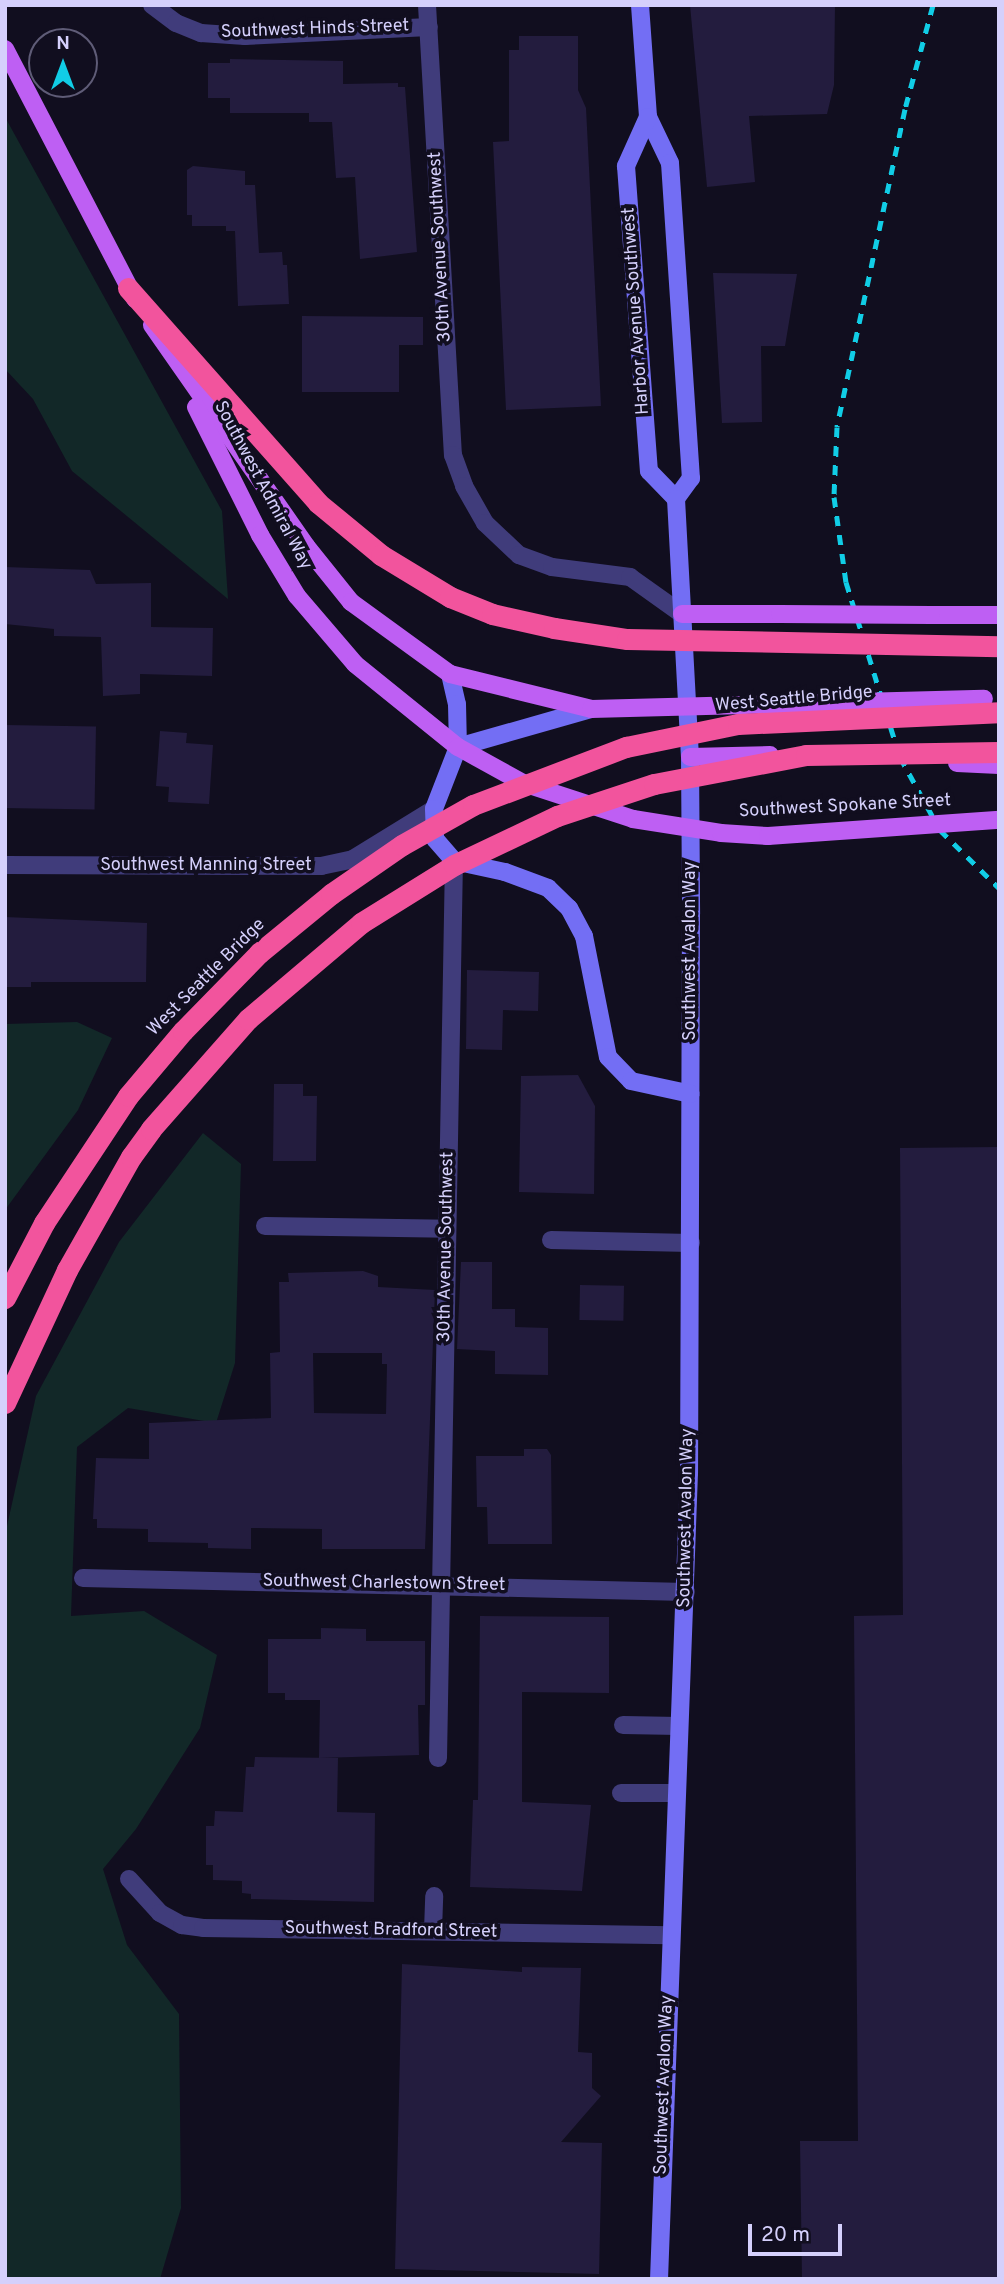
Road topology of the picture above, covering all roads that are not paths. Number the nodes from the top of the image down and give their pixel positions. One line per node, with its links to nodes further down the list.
1 (152, 5): 4 (street, Southwest Hinds Street)
2 (427, 5): 4 (street, 30th Avenue Southwest)
3 (640, 5): 6 (main road, Harbor Avenue Southwest)
4 (429, 27): 10 (street, 30th Avenue Southwest)
5 (5, 49): 7 (main road, Southwest Admiral Way)
6 (648, 117): 9 (main road, Harbor Avenue Southwest); 9 (main road, Harbor Avenue Southwest)
7 (128, 288): 8 (main road, Southwest Admiral Way); 12 (highway, bridge)
8 (172, 356): 13 (main road, Southwest Admiral Way); 16 (main road, Southwest Admiral Way)
9 (676, 499): 10 (main road, Harbor Avenue Southwest)
10 (682, 614): 11 (main road, bridge); 18 (main road, Harbor Avenue Southwest)
11 (999, 615)
12 (999, 646)
13 (450, 674): 15 (main road, Southwest Admiral Way); 16 (main road)
14 (994, 703): 15 (main road, bridge); 29 (highway, West Seattle Bridge, bridge)
15 (591, 709): 16 (main road)
16 (458, 747): 20 (main road); 21 (main road, Southwest Spokane Street, bridge)
17 (999, 752): 30 (highway, bridge)
18 (690, 757): 19 (main road, bridge); 24 (main road, Southwest Avalon Way)
19 (999, 765)
20 (434, 809): 22 (main road); 23 (street, Southwest Manning Street)
21 (999, 820)
22 (454, 861): 24 (main road); 26 (street, 30th Avenue Southwest)
23 (5, 865)
24 (691, 1094): 28 (main road, Southwest Avalon Way)
25 (265, 1226): 26 (street)
26 (447, 1229): 32 (street, 30th Avenue Southwest)
27 (551, 1240): 28 (street)
28 (691, 1243): 33 (main road, Southwest Avalon Way)
29 (5, 1298)
30 (5, 1403)
31 (83, 1578): 32 (street, Southwest Charlestown Street)
32 (440, 1585): 33 (street, Southwest Charlestown Street); 36 (street, 30th Avenue Southwest)
33 (686, 1592): 35 (main road, Southwest Avalon Way)
34 (623, 1726): 35 (street)
35 (679, 1726): 38 (main road, Southwest Avalon Way)
36 (438, 1758)
37 (621, 1793): 38 (street)
38 (676, 1793): 42 (main road, Southwest Avalon Way)
39 (129, 1879): 41 (street, Southwest Bradford Street)
40 (434, 1896): 41 (street)
41 (433, 1931): 42 (street, Southwest Bradford Street)
42 (671, 1935): 43 (main road, Southwest Avalon Way)
43 (659, 2279)

